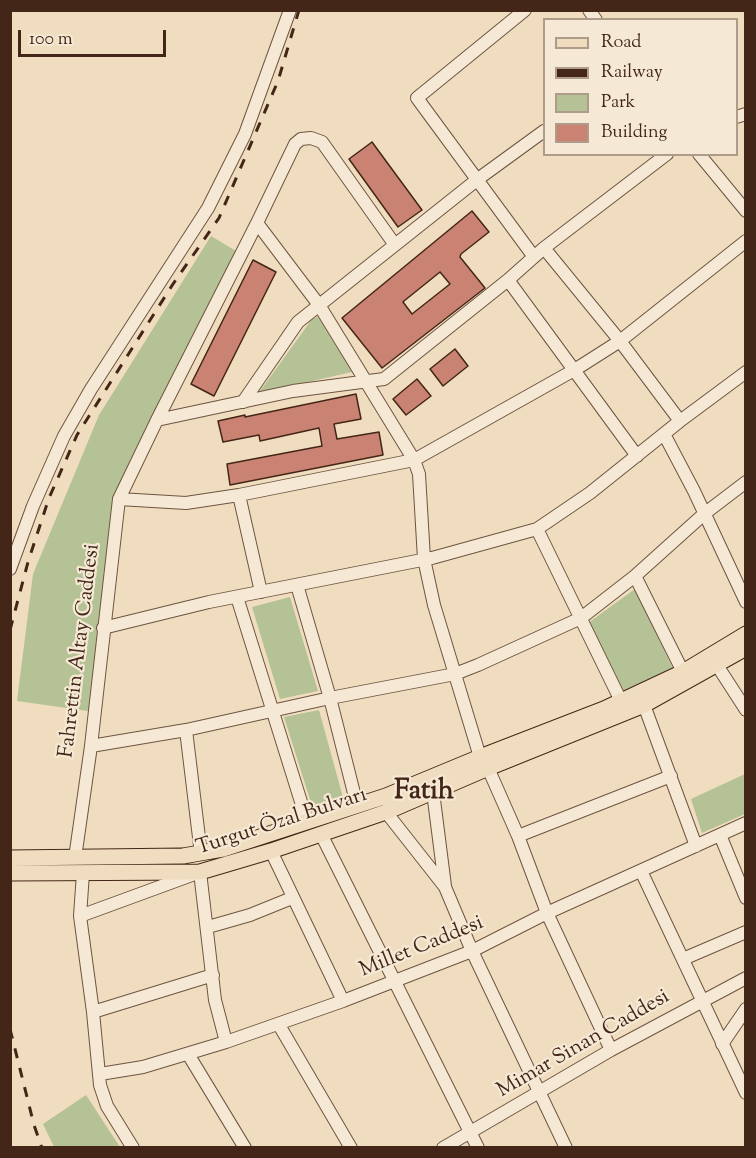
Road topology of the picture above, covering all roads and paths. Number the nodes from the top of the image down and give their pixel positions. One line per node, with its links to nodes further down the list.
1 (290, 10): 31 (street)
2 (525, 10): 6 (street)
3 (543, 132): 6 (street)
4 (664, 156): 11 (street)
5 (701, 156): 7 (street)
6 (478, 179): 10 (street); 12 (street)
7 (746, 211)
8 (257, 224): 10 (street, Fahrettin Altay Caddesi); 14 (street); 20 (street, Fahrettin Altay Caddesi)
9 (746, 241): 15 (street)
10 (395, 245): 14 (street)
11 (544, 248): 12 (street); 15 (street)
12 (534, 256): 13 (street)
13 (508, 280): 16 (street); 18 (street)
14 (319, 305): 18 (street); 19 (street)
15 (620, 341): 16 (street); 21 (street)
16 (576, 369): 23 (street); 24 (street)
17 (746, 372): 21 (street)
18 (365, 381): 19 (street); 24 (street)
19 (243, 402): 20 (street)
20 (157, 420): 27 (street, Fahrettin Altay Caddesi)
21 (680, 422): 22 (street)
22 (664, 434): 23 (street); 28 (street)
23 (637, 456): 29 (street)
24 (414, 460): 26 (street); 30 (street)
25 (746, 482): 28 (street)
26 (239, 495): 27 (street); 34 (street)
27 (119, 499): 38 (street, Fahrettin Altay Caddesi)
28 (704, 514): 32 (street); 36 (street)
29 (537, 529): 30 (street); 37 (street)
30 (424, 559): 33 (street); 43 (street)
31 (10, 569)
32 (635, 576): 37 (street); 42 (street)
33 (297, 585): 34 (street); 44 (street)
34 (261, 592): 35 (street)
35 (237, 597): 38 (street); 47 (street)
36 (746, 602)
37 (581, 618): 43 (street); 45 (street)
38 (103, 628): 50 (street, Fahrettin Altay Caddesi)
39 (746, 634): 41 (main road, Turgut Özal Bulvarı)
40 (746, 648): 41 (main road, Turgut Özal Bulvarı)
41 (714, 660): 42 (main road, Turgut Özal Bulvarı); 46 (main road, Turgut Özal Bulvarı); 48 (street)
42 (683, 672): 45 (main road, Turgut Özal Bulvarı)
43 (455, 674): 44 (street); 51 (street)
44 (330, 698): 47 (street); 54 (street)
45 (621, 701): 51 (main road, Turgut Özal Bulvarı)
46 (644, 705): 51 (main road, Turgut Özal Bulvarı); 52 (street)
47 (272, 710): 49 (street); 56 (street)
48 (746, 710)
49 (186, 730): 50 (street); 63 (street)
50 (91, 746): 65 (street, Fahrettin Altay Caddesi)
51 (484, 762): 53 (main road, Turgut Özal Bulvarı); 54 (main road, Turgut Özal Bulvarı); 60 (street)
52 (671, 776): 60 (street); 61 (street)
53 (433, 792): 55 (main road, Turgut Özal Bulvarı); 70 (street)
54 (357, 805): 56 (main road, Turgut Özal Bulvarı)
55 (386, 812): 58 (main road, Turgut Özal Bulvarı); 70 (street)
56 (307, 821): 63 (main road, Turgut Özal Bulvarı)
57 (746, 823): 59 (street, Millet Caddesi)
58 (321, 834): 62 (main road, Turgut Özal Bulvarı); 81 (street)
59 (720, 835): 61 (street, Millet Caddesi); 72 (street)
60 (518, 836): 73 (street)
61 (696, 846): 66 (street, Millet Caddesi)
62 (271, 851): 69 (main road, Turgut Özal Bulvarı); 71 (street)
63 (201, 854): 65 (main road, Turgut Özal Bulvarı)
64 (10, 858): 65 (main road, Turgut Özal Bulvarı)
65 (75, 858)
66 (641, 871): 73 (street, Millet Caddesi); 78 (street)
67 (10, 873): 68 (main road, Turgut Özal Bulvarı)
68 (83, 873): 69 (main road, Turgut Özal Bulvarı); 74 (street)
69 (201, 873): 74 (street); 75 (street)
70 (445, 887): 77 (street)
71 (292, 898): 75 (street); 83 (street)
72 (746, 898)
73 (547, 913): 77 (street, Millet Caddesi); 89 (street)
74 (80, 916): 85 (street)
75 (208, 927): 79 (street)
76 (746, 932): 78 (street)
77 (472, 951): 81 (street, Millet Caddesi); 92 (street)
78 (683, 959): 82 (street)
79 (213, 975): 85 (street); 87 (street)
80 (746, 978): 82 (street, Mimar Sinan Caddesi)
81 (394, 982): 83 (street, Millet Caddesi); 94 (street)
82 (703, 1000): 88 (street); 89 (street, Mimar Sinan Caddesi)
83 (343, 1001): 86 (street, Millet Caddesi)
84 (746, 1009): 88 (street)
85 (93, 1012): 91 (street)
86 (279, 1025): 87 (street, Millet Caddesi); 97 (street)
87 (225, 1042): 90 (street, Millet Caddesi)
88 (722, 1044): 93 (street)
89 (611, 1050): 92 (street, Mimar Sinan Caddesi)
90 (188, 1054): 91 (street, Millet Caddesi); 96 (street)
91 (99, 1074): 95 (street)
92 (540, 1093): 94 (street, Mimar Sinan Caddesi); 100 (street)
93 (746, 1093)
94 (470, 1132): 98 (street, Mimar Sinan Caddesi); 99 (street)
95 (133, 1148)
96 (245, 1148)
97 (351, 1148)
98 (443, 1148)
99 (478, 1148)
100 (566, 1148)

